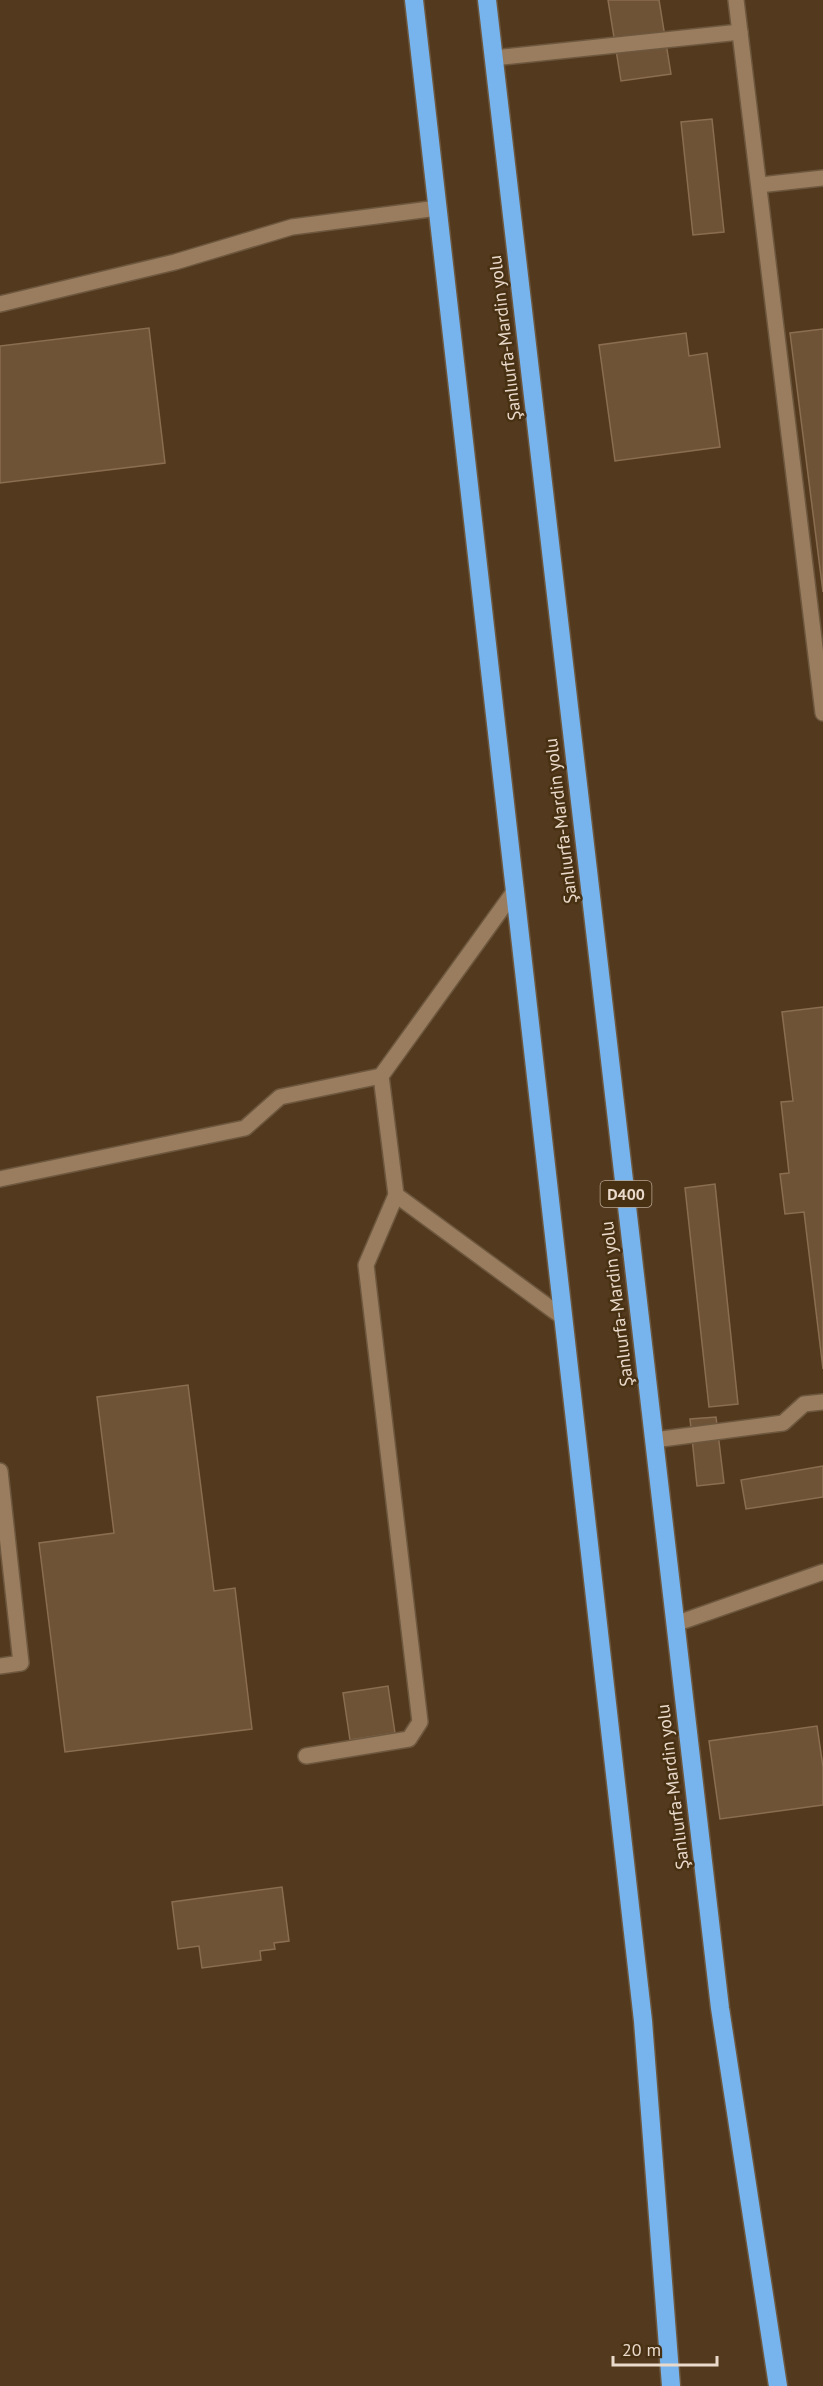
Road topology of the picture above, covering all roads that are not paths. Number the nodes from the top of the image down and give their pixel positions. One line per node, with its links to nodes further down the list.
1 (414, 0): 8 (highway)
2 (487, 0): 5 (highway, Şanlıurfa-Mardin yolu / D400)
3 (736, 0): 4 (street)
4 (740, 32): 5 (street); 7 (street)
5 (494, 58): 17 (highway, Şanlıurfa-Mardin yolu / D400)
6 (823, 178): 7 (street)
7 (760, 185): 10 (street)
8 (438, 208): 9 (street); 11 (highway)
9 (0, 304)
10 (823, 713)
11 (516, 889): 12 (street); 15 (highway)
12 (381, 1076): 13 (street); 14 (street)
13 (0, 1179)
14 (396, 1195): 15 (street); 22 (street)
15 (561, 1316): 23 (highway)
16 (823, 1402): 17 (street)
17 (654, 1440): 20 (highway, Şanlıurfa-Mardin yolu / D400)
18 (0, 1471): 21 (street)
19 (823, 1572): 20 (street)
20 (675, 1624): 24 (highway, Şanlıurfa-Mardin yolu / D400)
21 (0, 1666)
22 (306, 1756)
23 (671, 2386)
24 (778, 2386)

